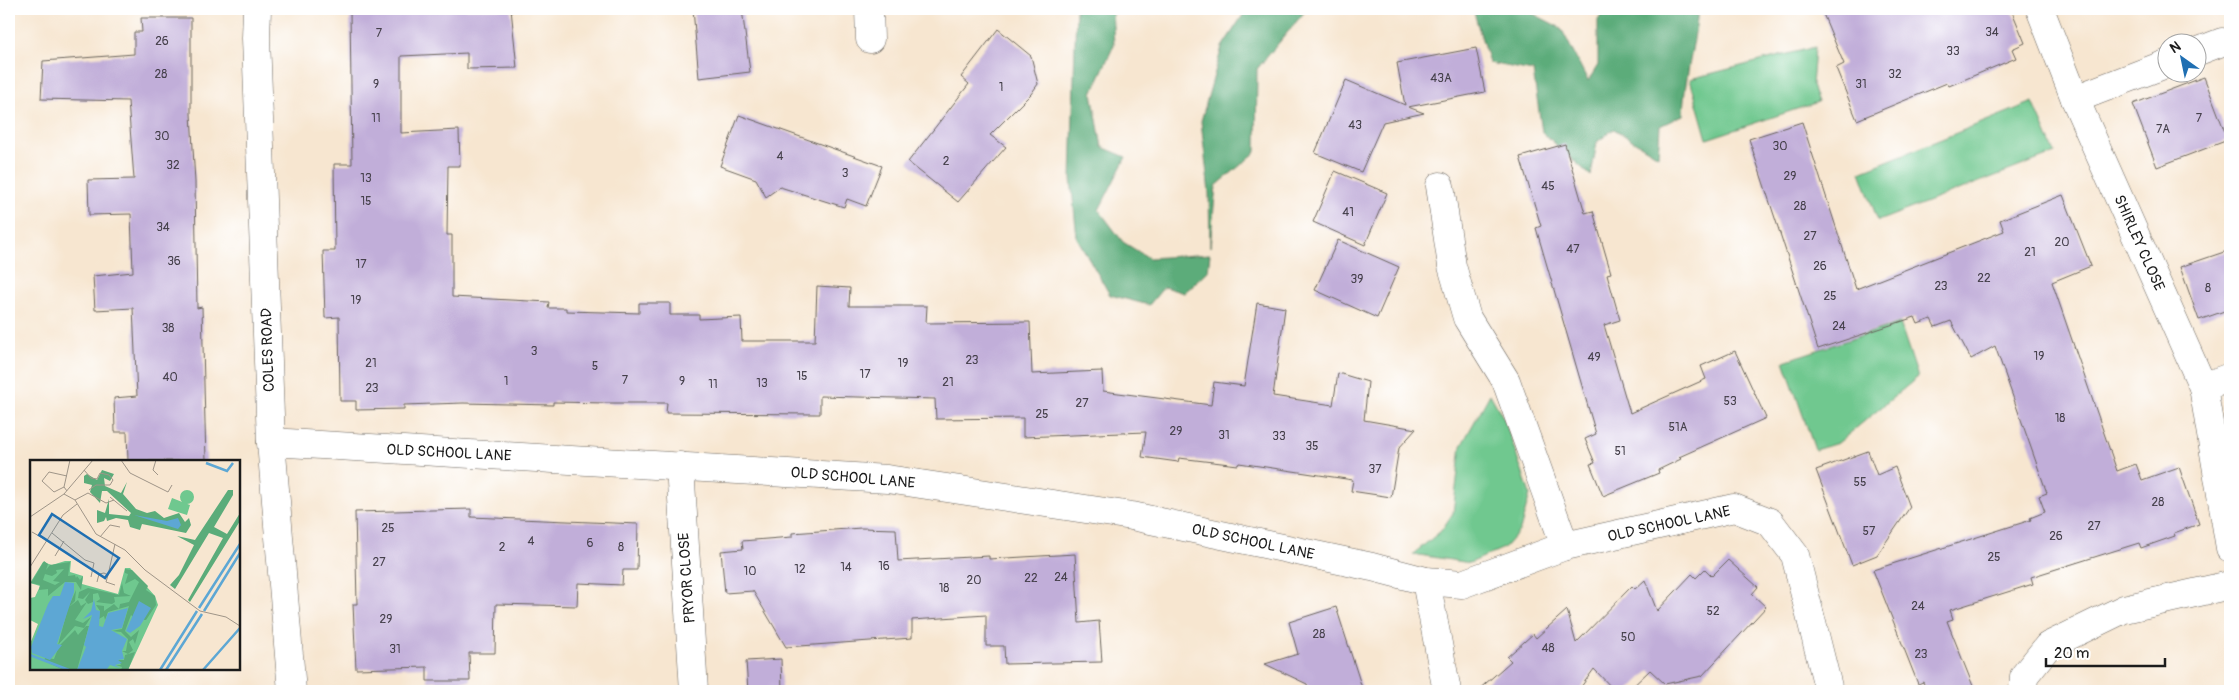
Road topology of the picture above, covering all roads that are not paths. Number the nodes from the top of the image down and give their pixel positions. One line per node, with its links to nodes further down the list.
1 (257, 9): 12 (street, COLES ROAD)
2 (869, 9): 4 (street)
3 (2040, 9): 8 (street, SHIRLEY CLOSE)
4 (870, 39)
5 (2222, 42): 6 (street)
6 (2206, 48)
7 (2156, 68): 8 (street)
8 (2075, 99): 11 (street, SHIRLEY CLOSE)
9 (1440, 186): 14 (street)
10 (2230, 377): 11 (street)
11 (2203, 387): 15 (street, SHIRLEY CLOSE)
12 (271, 442): 13 (street, OLD SCHOOL LANE); 18 (street, COLES ROAD)
13 (680, 466): 16 (street, OLD SCHOOL LANE); 19 (street, PRYOR CLOSE)
14 (1565, 546): 16 (street, OLD SCHOOL LANE); 21 (street, OLD SCHOOL LANE)
15 (2230, 548)
16 (1426, 581): 20 (street)
17 (2230, 585): 22 (street)
18 (287, 690)
19 (694, 691)
20 (1447, 691)
21 (1829, 691)
22 (2023, 691)

